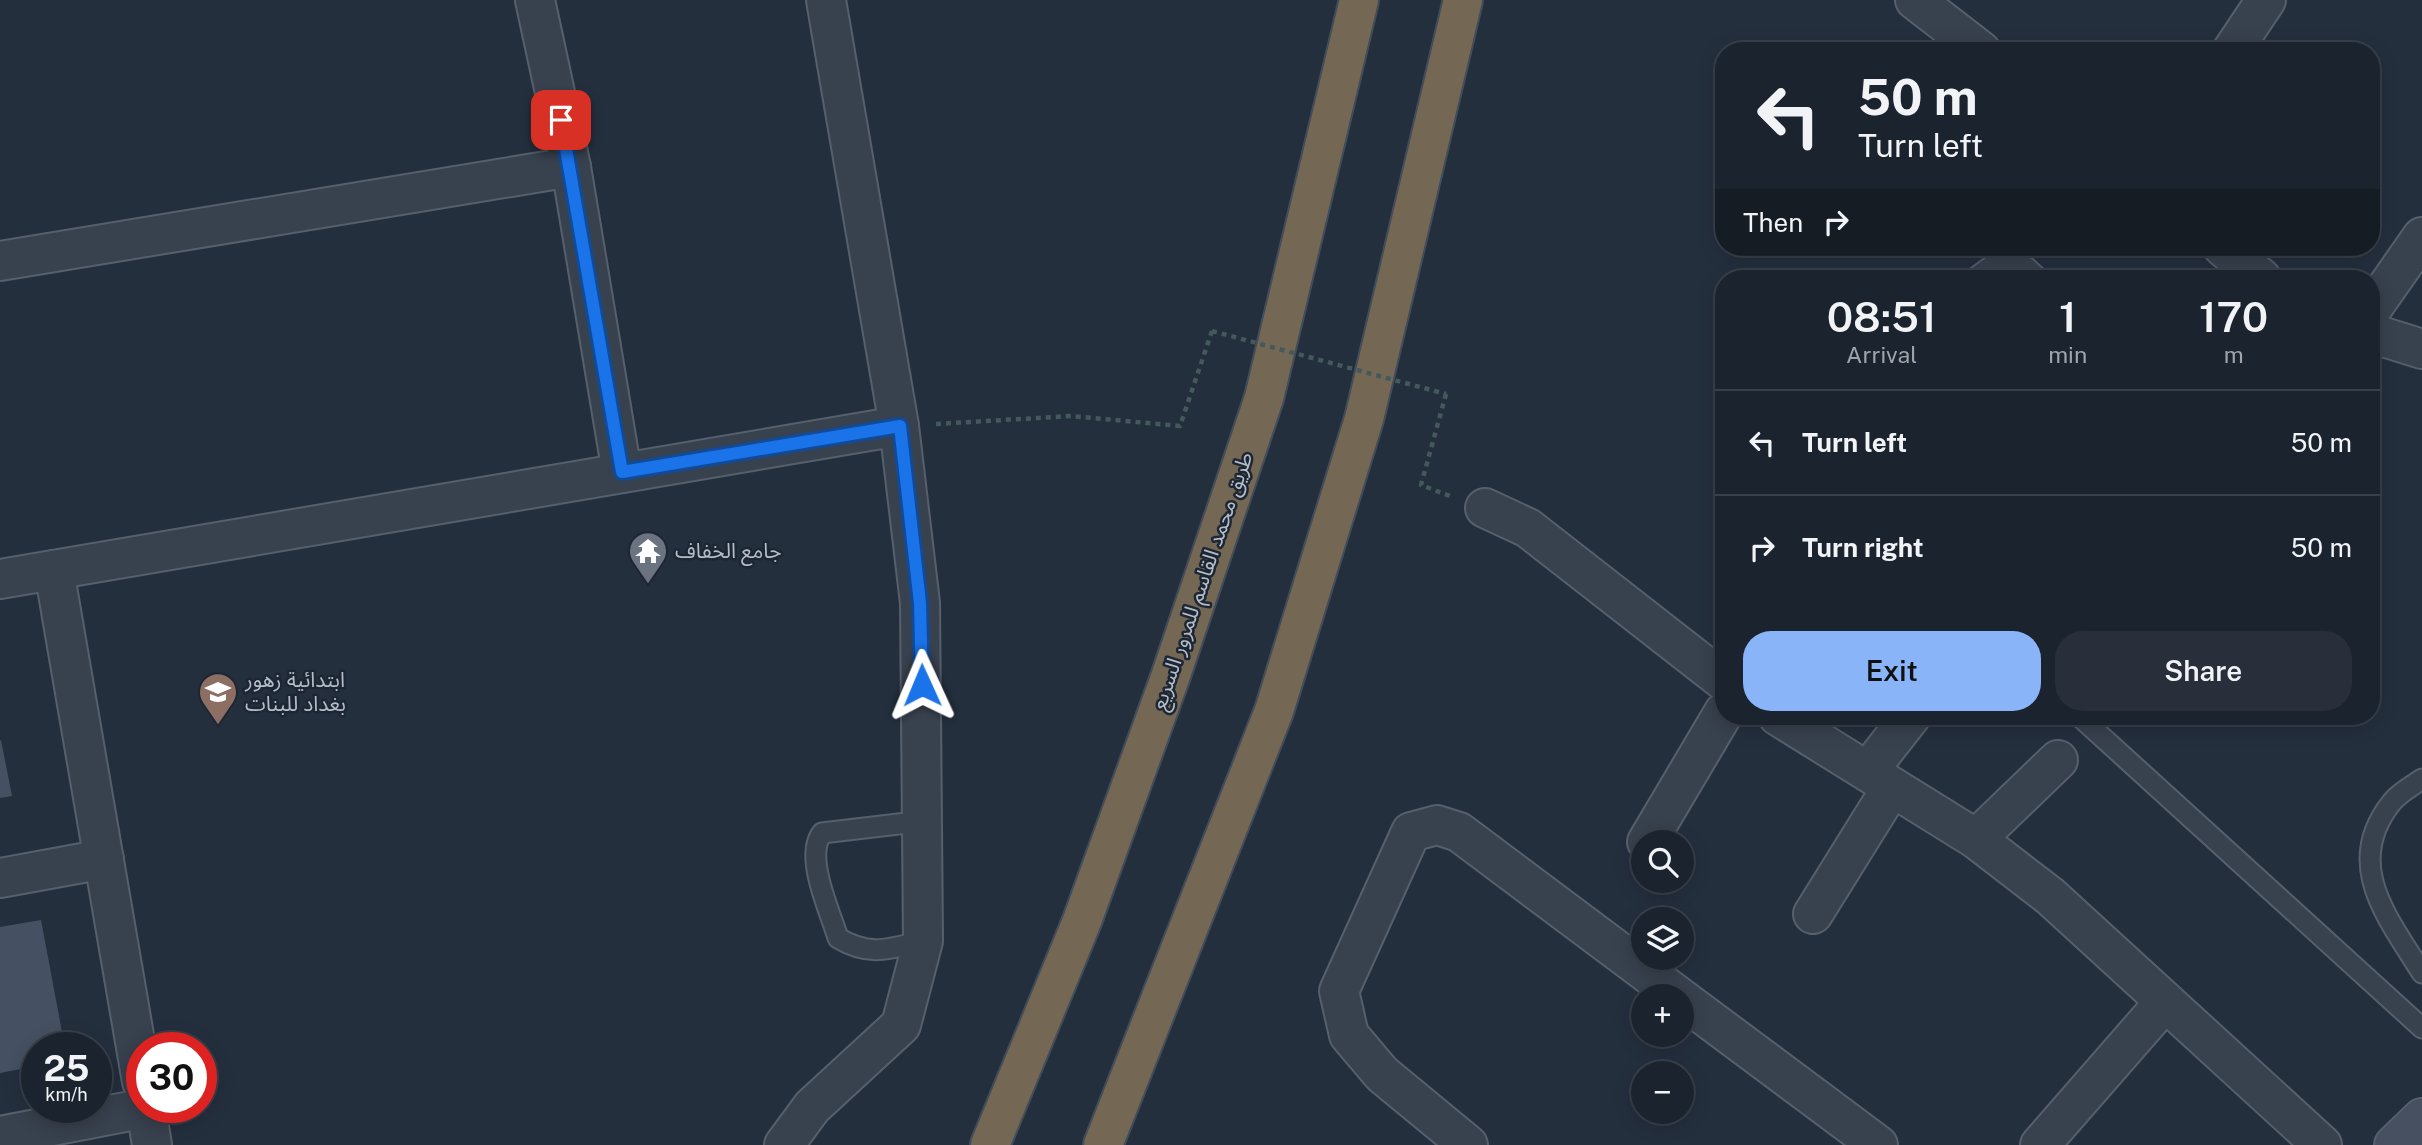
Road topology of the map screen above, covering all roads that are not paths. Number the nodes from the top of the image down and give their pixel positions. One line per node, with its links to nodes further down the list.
1 (535, 0): 9 (street)
2 (826, 0): 19 (street)
3 (1359, 0): 51 (highway, طريق محمد القاسم للمرور السريع)
4 (1463, 0): 52 (highway)
5 (1915, 0): 7 (street)
6 (2266, 0): 8 (street)
7 (1969, 42)
8 (2238, 42)
9 (571, 167): 12 (street); 20 (street)
10 (2422, 237): 16 (street)
11 (2234, 256): 15 (street)
12 (0, 261)
13 (1986, 270): 14 (lane)
14 (2029, 270)
15 (2251, 270)
16 (2380, 297)
17 (2380, 336): 18 (street)
18 (2422, 349)
19 (900, 426): 20 (street); 32 (street)
20 (622, 472): 22 (street)
21 (1485, 508): 24 (street)
22 (54, 570): 23 (street); 35 (street)
23 (0, 579)
24 (1715, 674)
25 (1716, 725): 33 (street)
26 (1793, 725): 30 (street)
27 (1907, 725): 30 (street)
28 (2089, 725): 43 (lane)
29 (2058, 760): 34 (street)
30 (1880, 779): 34 (street); 37 (street)
31 (2422, 779): 39 (lane)
32 (924, 821): 38 (street); 38 (lane)
33 (1654, 830)
34 (1976, 839): 41 (street)
35 (104, 859): 36 (street); 44 (street)
36 (0, 878)
37 (1814, 914)
38 (923, 941): 50 (street)
39 (2422, 973)
40 (1663, 984): 53 (street)
41 (2164, 1003): 55 (street); 56 (street)
42 (1694, 1007): 54 (street)
43 (2422, 1028)
44 (133, 1032)
45 (126, 1112): 48 (street)
46 (2422, 1118): 57 (street)
47 (148, 1123): 49 (street)
48 (0, 1136)
49 (152, 1145)
50 (784, 1145)
51 (990, 1145)
52 (1103, 1145)
53 (1468, 1145)
54 (1878, 1145)
55 (2040, 1145)
56 (2322, 1145)
57 (2394, 1145)

